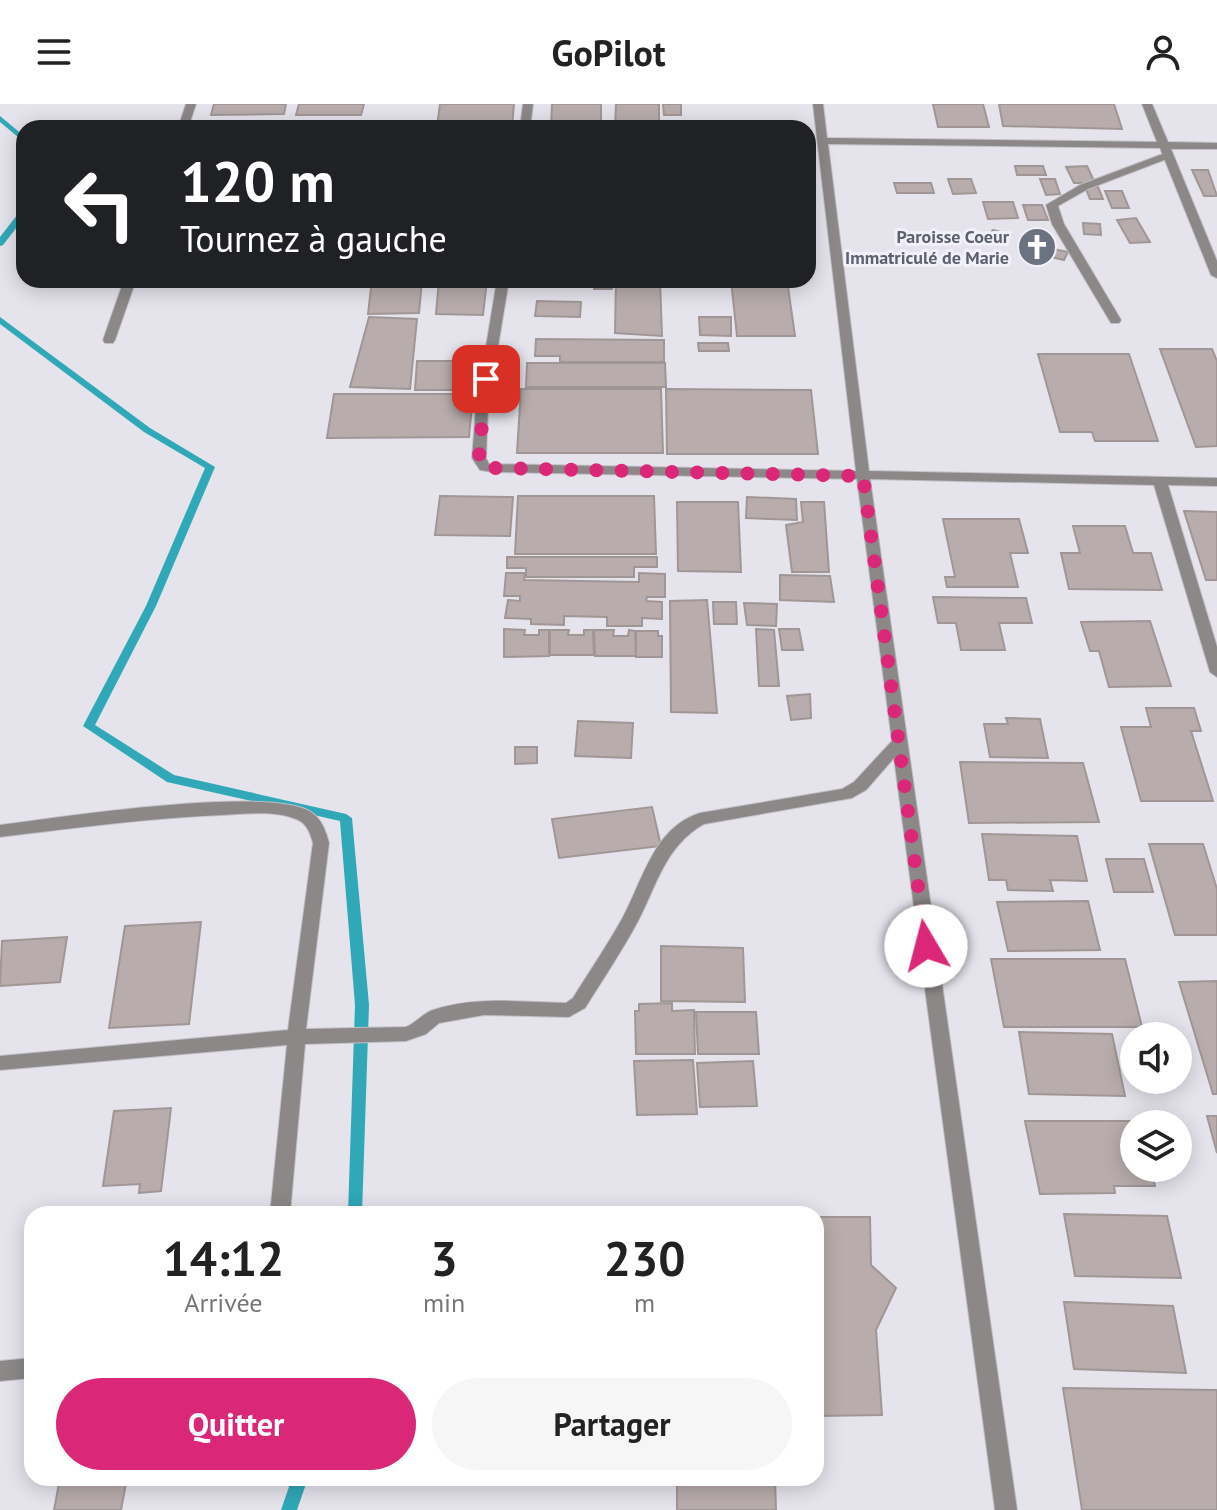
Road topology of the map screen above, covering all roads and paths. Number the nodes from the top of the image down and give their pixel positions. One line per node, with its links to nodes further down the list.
1 (818, 104): 3 (street)
2 (1147, 104): 5 (street)
3 (824, 141): 5 (street); 11 (street)
4 (1217, 146): 5 (street)
5 (1166, 150): 6 (street); 9 (street)
6 (1217, 275)
7 (127, 288): 10 (street)
8 (502, 288): 11 (street)
9 (1115, 320)
10 (109, 340)
11 (863, 476): 12 (street); 15 (street)
12 (1160, 481): 13 (street); 14 (street)
13 (1217, 482)
14 (1217, 672)
15 (899, 743): 17 (street); 22 (street)
16 (0, 831): 17 (street)
17 (297, 1037): 18 (street); 19 (street)
18 (0, 1063)
19 (281, 1206)
20 (24, 1369): 21 (street)
21 (0, 1371)
22 (1006, 1510)

